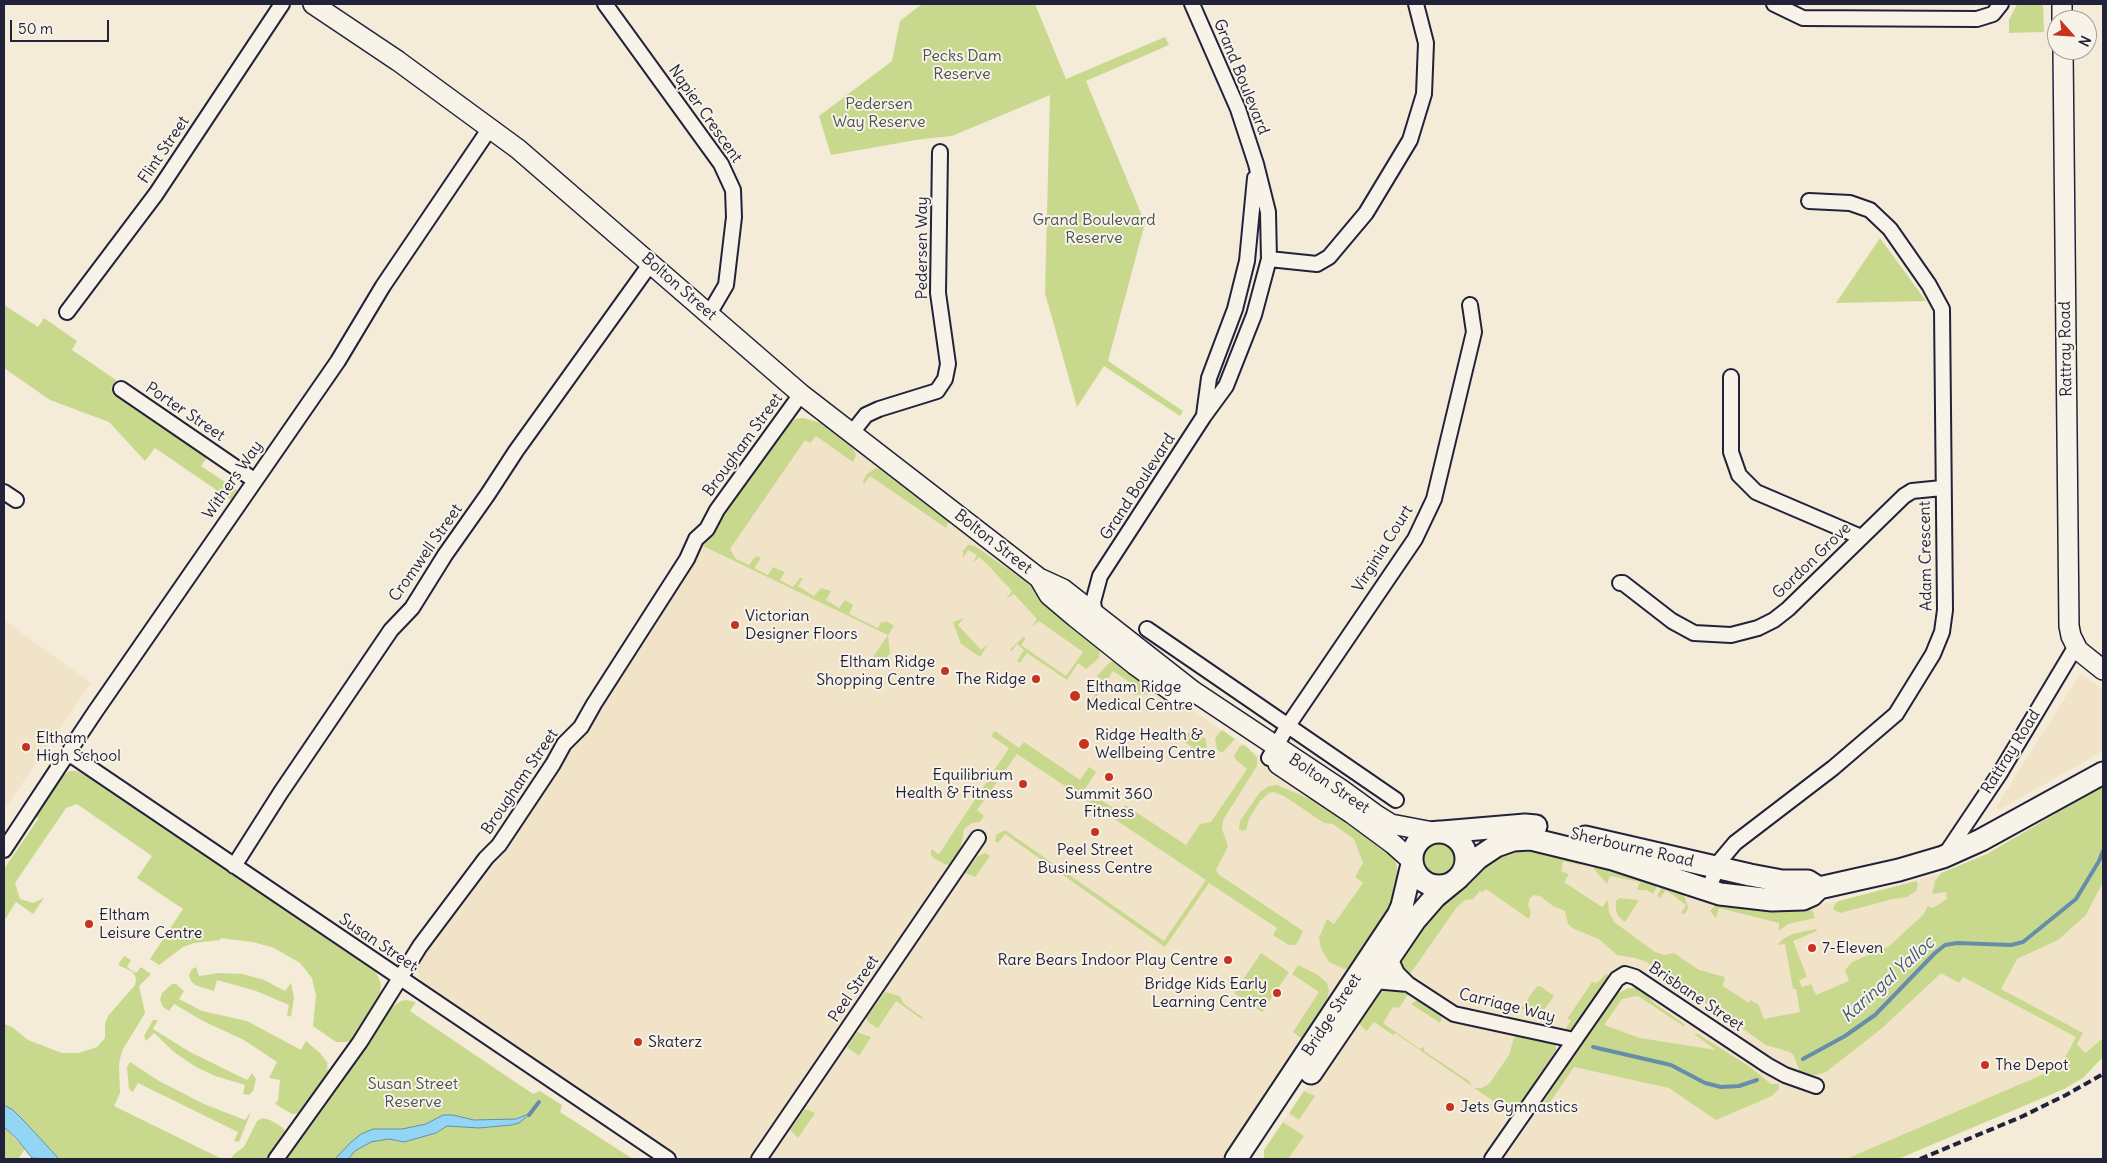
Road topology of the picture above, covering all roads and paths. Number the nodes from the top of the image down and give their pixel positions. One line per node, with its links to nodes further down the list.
1 (282, 4): 16 (street, Flint Street)
2 (313, 4): 9 (main road, Bolton Street)
3 (606, 4): 17 (street, Napier Crescent)
4 (1192, 4): 11 (street, Grand Boulevard)
5 (1416, 4): 13 (street)
6 (1774, 4): 7 (street)
7 (2001, 4)
8 (2063, 60): 33 (main road, Rattray Road)
9 (490, 128): 14 (main road, Bolton Street); 23 (street, Withers Way)
10 (940, 152): 22 (street, Pedersen Way)
11 (1256, 164): 13 (street, Grand Boulevard); 21 (street, Grand Boulevard)
12 (1809, 202): 24 (street, Adam Crescent)
13 (1269, 259): 21 (street, Grand Boulevard)
14 (651, 264): 17 (main road, Bolton Street); 45 (street, Cromwell Street)
15 (1470, 305): 35 (street, Virginia Court)
16 (67, 312)
17 (709, 314): 20 (main road, Bolton Street)
18 (1731, 377): 27 (street)
19 (121, 389): 23 (street, Porter Street)
20 (802, 394): 22 (main road, Bolton Street); 51 (street, Brougham Street)
21 (1204, 416): 28 (street, Grand Boulevard)
22 (851, 434): 30 (main road, Bolton Street)
23 (254, 480): 37 (street, Withers Way)
24 (1942, 488): 27 (street, Gordon Grove); 46 (street, Adam Crescent)
25 (4, 492): 26 (street)
26 (16, 500)
27 (1861, 537): 29 (street, Gordon Grove)
28 (1100, 576): 30 (street, Grand Boulevard); 31 (street, Grand Boulevard)
29 (1620, 583)
30 (1076, 609): 31 (main road, Bolton Street); 36 (main road, Bolton Street)
31 (1095, 614): 36 (main road, Bolton Street)
32 (1147, 629): 35 (street, Bolton Street)
33 (2076, 646): 34 (main road); 43 (street, Rattray Road)
34 (2103, 670)
35 (1287, 727): 36 (street, Virginia Court); 39 (street, Bolton Street)
36 (1272, 752): 40 (main road, Bolton Street); 44 (main road, Bolton Street)
37 (68, 756): 42 (street, Withers Way); 45 (street, Susan Street)
38 (2103, 774): 43 (main road, Sherbourne Road)
39 (1396, 800)
40 (1437, 832): 44 (main road); 46 (main road, Sherbourne Road); 47 (main road)
41 (978, 838): 58 (street, Peel Street)
42 (4, 850)
43 (1943, 857): 48 (main road, Sherbourne Road)
44 (1412, 863): 47 (main road); 59 (main road, Bridge Street)
45 (234, 866): 51 (street, Susan Street)
46 (1716, 868): 48 (main road, Sherbourne Road); 49 (street, Adam Crescent)
47 (1455, 880): 49 (main road, Sherbourne Road); 50 (main road, Bridge Street)
48 (1819, 888): 49 (main road, Sherbourne Road)
49 (1708, 891)
50 (1390, 958): 52 (main road, Bridge Street); 53 (street, Carriage Way)
51 (399, 978): 56 (street, Brougham Street); 57 (street, Susan Street)
52 (1374, 982): 53 (street, Carriage Way); 60 (main road, Bridge Street)
53 (1408, 984): 54 (street, Carriage Way)
54 (1574, 1040): 55 (street, Brisbane Street); 61 (street, Brisbane Street)
55 (1816, 1086)
56 (276, 1159)
57 (668, 1159)
58 (759, 1159)
59 (1236, 1159)
60 (1252, 1159)
61 (1492, 1159)

